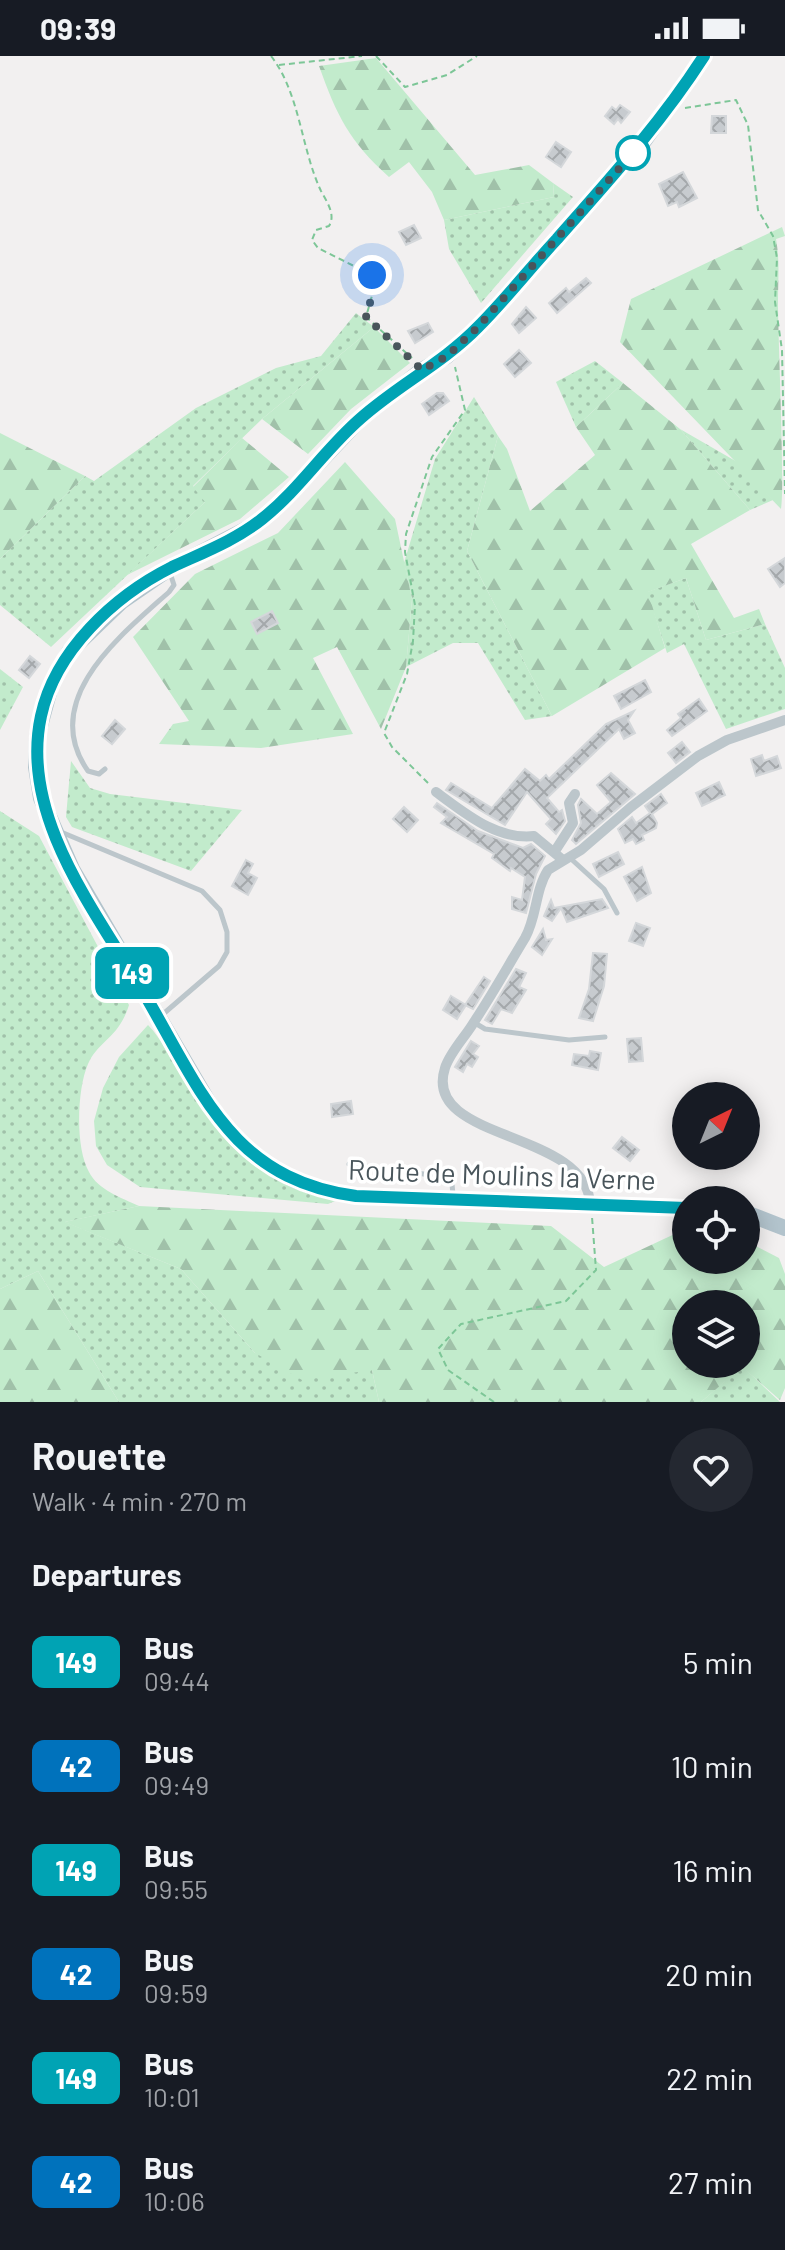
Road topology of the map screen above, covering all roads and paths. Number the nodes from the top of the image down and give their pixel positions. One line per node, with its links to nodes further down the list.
1 (271, 56): 6 (path)
2 (362, 56): 6 (path)
3 (376, 56): 4 (path)
4 (477, 56)
5 (704, 56): 7 (main road, Route de Moulins la Verne)
6 (278, 66): 9 (path)
7 (673, 105): 8 (main road, Route de Moulins la Verne); 10 (path)
8 (447, 356): 9 (main road, Route de Moulins la Verne); 14 (path)
9 (422, 370): 11 (main road, Route de Moulins la Verne)
10 (785, 494)
11 (169, 569): 13 (lane); 16 (main road, Route de Moulins la Verne)
12 (785, 720): 18 (street)
13 (105, 769)
14 (436, 792): 17 (street)
15 (575, 794): 17 (street)
16 (53, 829): 20 (main road, Route de Moulins la Verne); 20 (lane)
17 (555, 851): 18 (street)
18 (566, 858): 19 (lane); 21 (street)
19 (617, 913)
20 (158, 1019): 24 (main road, Route de Moulins la Verne)
21 (474, 1023): 22 (lane); 25 (street)
22 (605, 1037)
23 (349, 1164): 24 (lane)
24 (453, 1200): 25 (main road, Route de Moulins la Verne)
25 (590, 1204): 26 (main road, Route de Moulins la Verne); 29 (path)
26 (672, 1207)
27 (760, 1218): 28 (main road)
28 (779, 1224)
29 (494, 1402)

